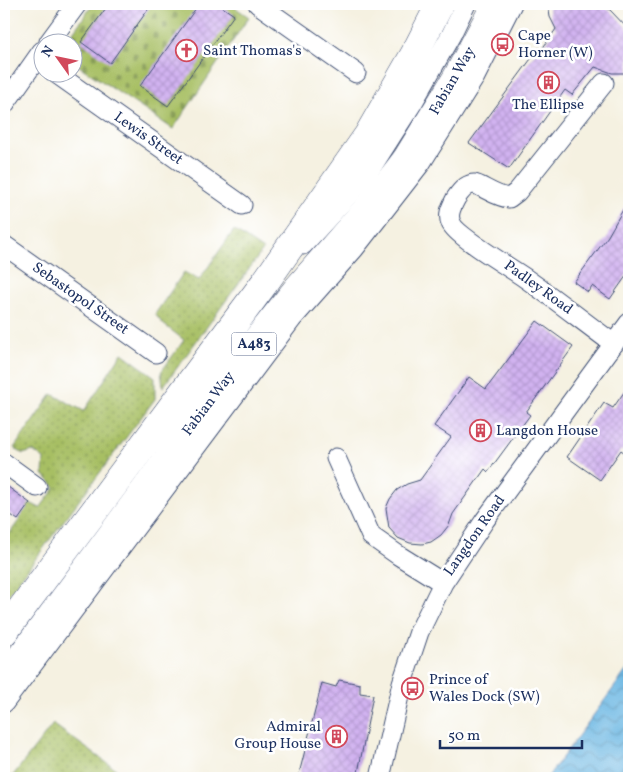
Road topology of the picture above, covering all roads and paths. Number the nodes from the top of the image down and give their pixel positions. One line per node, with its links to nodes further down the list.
1 (77, 4): 7 (street)
2 (258, 4): 9 (street)
3 (440, 4): 15 (highway, Fabian Way / A483)
4 (466, 4): 15 (street)
5 (496, 4): 24 (highway, Fabian Way / A483)
6 (512, 4): 25 (street)
7 (56, 32)
8 (32, 68): 12 (street)
9 (356, 73)
10 (68, 82): 13 (street, Lewis Street)
11 (604, 83): 17 (street, Padley Road)
12 (4, 105)
13 (242, 205)
14 (4, 245): 18 (street, Sebastopol Street)
15 (266, 281): 23 (highway, Fabian Way / A483)
16 (629, 323): 17 (street, Langdon Road)
17 (614, 344): 22 (street, Langdon Road)
18 (156, 353)
19 (336, 458): 22 (street)
20 (4, 463): 21 (street)
21 (37, 487)
22 (443, 583): 26 (street, Langdon Road)
23 (4, 632)
24 (4, 680)
25 (4, 703)
26 (380, 778)

